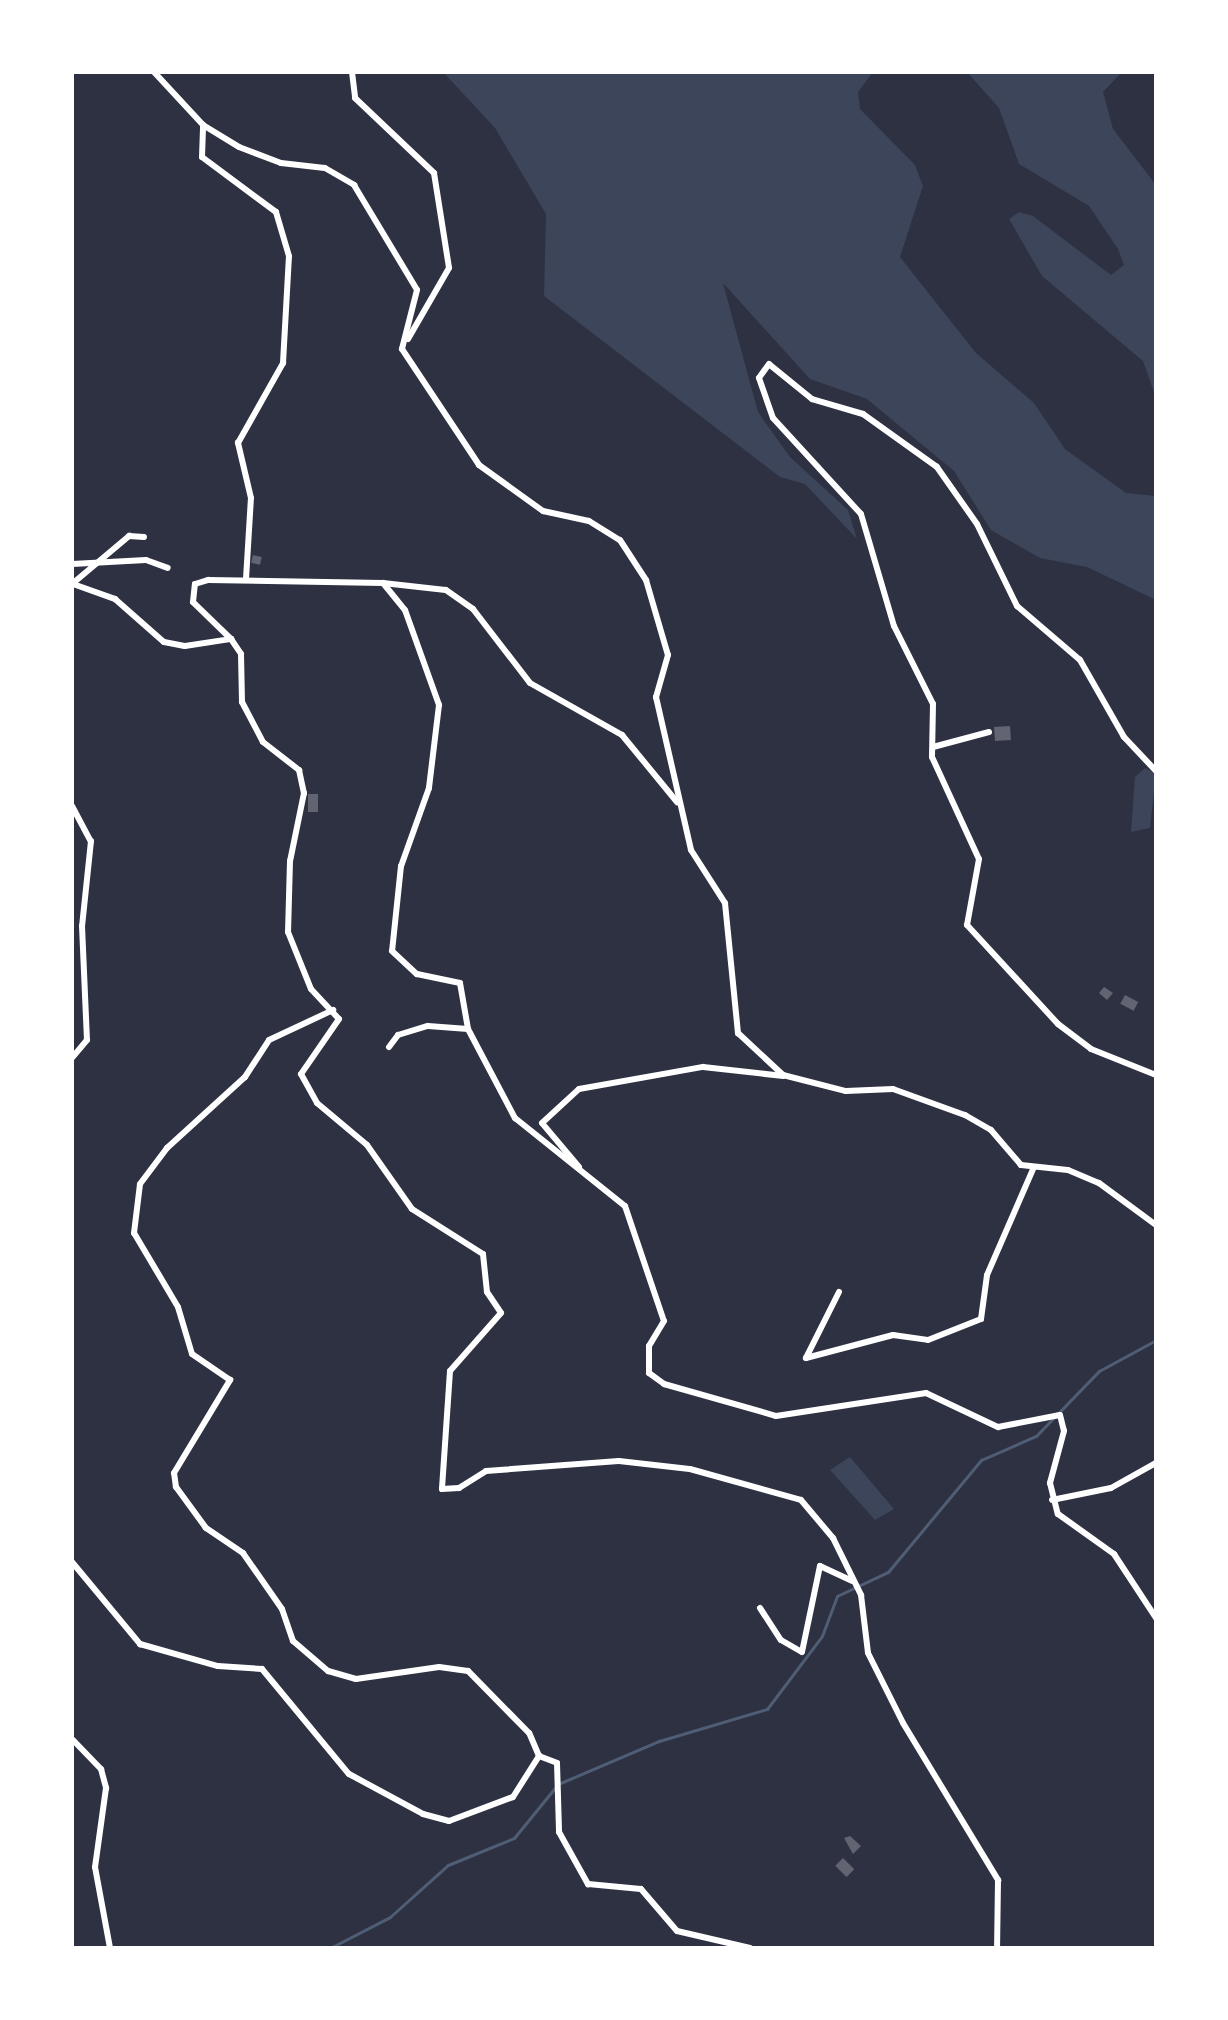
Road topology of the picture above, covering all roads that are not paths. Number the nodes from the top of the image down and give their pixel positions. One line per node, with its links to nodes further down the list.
1 (154, 72): 3 (street)
2 (352, 72): 4 (street)
3 (203, 125): 4 (street); 9 (street)
4 (402, 349): 17 (street)
5 (144, 537): 7 (street)
6 (72, 564): 7 (street)
7 (95, 565): 8 (street); 11 (street)
8 (168, 568)
9 (246, 579): 10 (street); 12 (street)
10 (383, 583): 17 (street); 19 (street)
11 (73, 584): 12 (street)
12 (231, 639): 18 (street)
13 (989, 732): 14 (street)
14 (933, 747): 15 (street); 23 (street)
15 (1156, 771)
16 (72, 806): 21 (street)
17 (684, 816): 22 (street)
18 (333, 1010): 31 (street); 35 (street)
19 (468, 1029): 20 (street); 25 (street)
20 (389, 1047)
21 (72, 1058)
22 (783, 1075): 24 (street); 25 (street)
23 (1156, 1075)
24 (1033, 1169): 26 (street); 27 (street)
25 (580, 1170): 29 (street)
26 (1156, 1225)
27 (839, 1292)
28 (1156, 1463): 29 (street)
29 (1052, 1500): 33 (street)
30 (72, 1562): 35 (street)
31 (852, 1581): 32 (street); 38 (street)
32 (760, 1608)
33 (1156, 1618)
34 (72, 1739): 36 (street)
35 (539, 1756): 37 (street)
36 (110, 1948)
37 (750, 1948)
38 (997, 1948)

